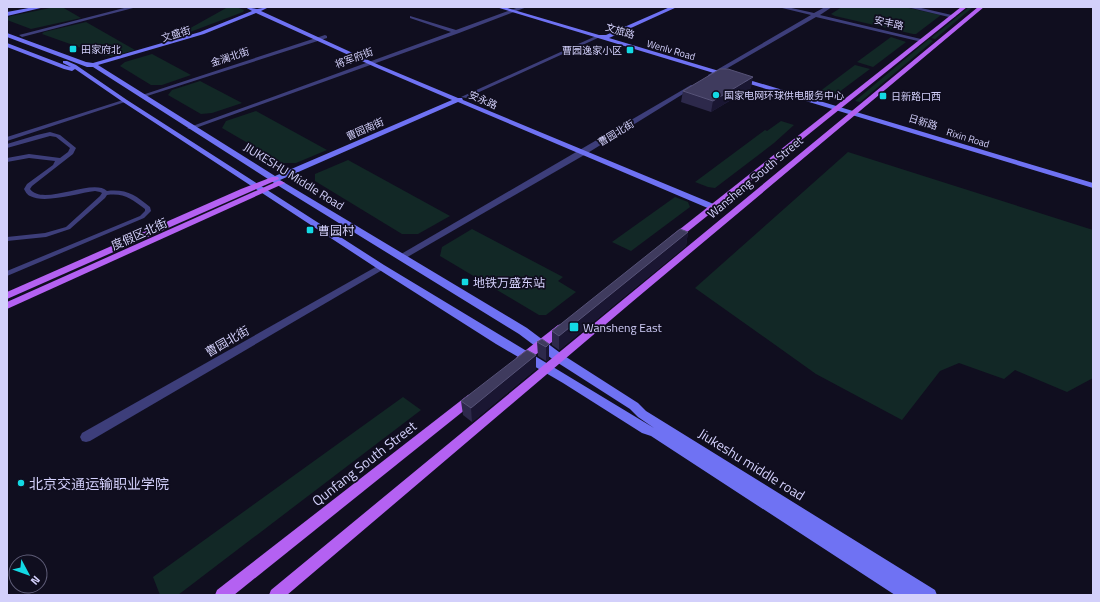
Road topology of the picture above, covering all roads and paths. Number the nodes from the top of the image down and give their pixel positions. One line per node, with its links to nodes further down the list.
1 (30, 7): 17 (main road)
2 (42, 7): 17 (main road)
3 (134, 7): 23 (street)
4 (248, 7): 15 (main road, 安永路)
5 (273, 7): 15 (main road, 文盛街)
6 (499, 7): 16 (main road, Wenlv Road)
7 (524, 7): 16 (street, 将军府街)
8 (665, 7): 25 (main road, 曹园南街)
9 (674, 7): 25 (main road, 曹园南街)
10 (781, 7): 18 (street, 安丰路)
11 (829, 7): 18 (street, 曹园北街)
12 (910, 7): 19 (street)
13 (964, 7): 19 (main road, Wansheng South Street)
14 (981, 7): 39 (main road, Wansheng South Street)
15 (261, 9): 26 (main road, 安永路); 27 (main road, 安永路); 32 (main road, 文盛街)
16 (513, 9): 22 (street, 将军府街); 25 (main road, Wenlv Road)
17 (7, 13)
18 (815, 15): 29 (street, 安丰路); 34 (street, 曹园北街)
19 (953, 16): 29 (main road, Wansheng South Street)
20 (412, 17): 22 (street)
21 (7, 28): 23 (main road)
22 (457, 32): 31 (street, 将军府街)
23 (22, 34): 32 (main road)
24 (7, 35): 32 (main road, JIUKESHU Middle Road)
25 (602, 36): 34 (main road, Wenlv Road); 36 (street, 曹园南街)
26 (325, 37): 27 (street, 金澜北街); 31 (main road, 安永路)
27 (318, 39): 31 (main road, 安永路); 35 (street, 金澜北街)
28 (7, 40): 33 (main road)
29 (922, 40): 38 (main road, Wansheng South Street)
30 (7, 45): 33 (main road)
31 (373, 62): 36 (main road, 安永路); 40 (street, 将军府街)
32 (95, 66): 33 (main road, 文盛街); 35 (main road, JIUKESHU Middle Road)
33 (79, 71): 37 (main road)
34 (718, 72): 38 (main road, Wenlv Road); 43 (street, 曹园北街)
35 (142, 96): 40 (main road, JIUKESHU Middle Road)
36 (461, 99): 43 (main road, 安永路); 46 (main road, 曹园南街)
37 (125, 101): 41 (street); 48 (main road)
38 (838, 108): 39 (main road, Rixin Road); 50 (main road, Wansheng South Street)
39 (853, 112): 47 (main road, Rixin Road); 61 (main road, Wansheng South Street)
40 (191, 128): 46 (main road, JIUKESHU Middle Road)
41 (7, 139)
42 (7, 146): 45 (street)
43 (586, 150): 50 (main road, 安永路); 53 (street, 曹园北街)
44 (7, 160): 45 (street)
45 (58, 162): 49 (street)
46 (278, 181): 48 (main road, 度假区北街); 53 (main road, JIUKESHU Middle Road)
47 (1093, 185)
48 (260, 189): 54 (main road); 56 (main road, 度假区北街); 57 (main road, 度假区北街)
49 (105, 193): 51 (street); 55 (street)
50 (716, 204): 52 (main road, Wansheng South Street)
51 (7, 239)
52 (666, 245)
53 (401, 257): 59 (main road, JIUKESHU Middle Road)
54 (381, 267): 60 (main road); 65 (street, 曹园北街)
55 (7, 274)
56 (7, 296)
57 (7, 306)
58 (571, 321): 59 (main road)
59 (541, 344): 60 (main road); 61 (main road, JIUKESHU Middle Road)
60 (526, 356): 62 (main road); 63 (main road)
61 (560, 358): 63 (main road, Wansheng South Street); 69 (main road, Jiukeshu middle road)
62 (512, 367)
63 (547, 368): 67 (main road); 68 (main road, Jiukeshu middle road)
64 (480, 392): 66 (main road, Qunfang South Street)
65 (86, 437)
66 (222, 595)
67 (276, 595)
68 (908, 595)
69 (930, 595)

